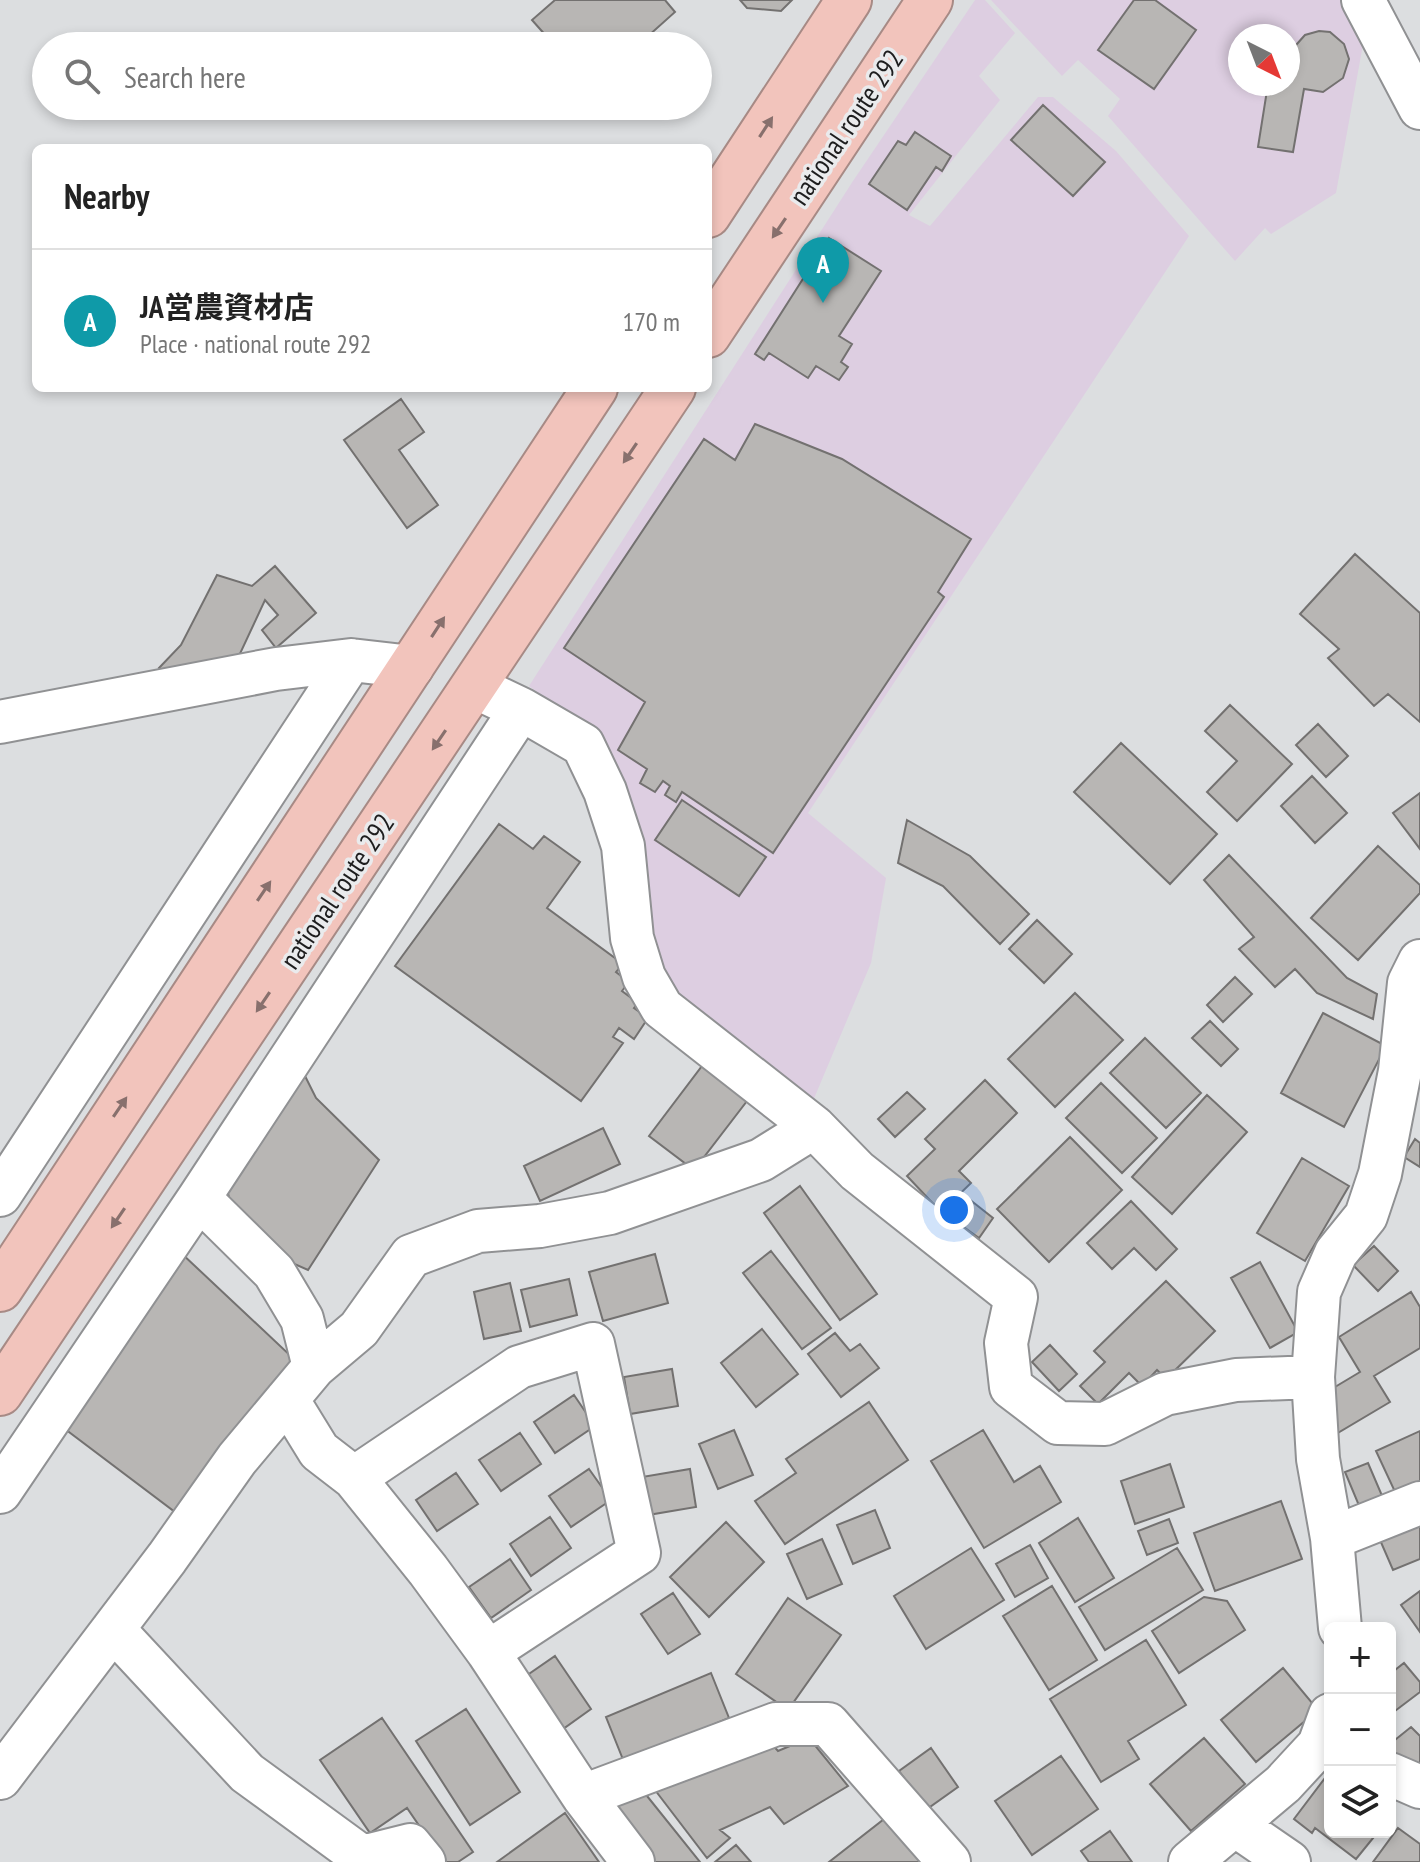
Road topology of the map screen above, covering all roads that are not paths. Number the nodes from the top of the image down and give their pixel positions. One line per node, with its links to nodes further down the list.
1 (849, 0): 5 (highway, one-way to 1)
2 (930, 0): 6 (highway, national route 292, one-way to 6)
3 (1363, 0): 4 (street)
4 (1420, 108)
5 (712, 209)
6 (712, 329)
7 (592, 392): 10 (highway, one-way to 7)
8 (670, 392): 11 (highway, national route 292, one-way to 11)
9 (351, 660): 10 (street); 13 (street); 16 (street)
10 (412, 667): 18 (highway, one-way to 10)
11 (475, 687): 12 (street); 21 (highway, national route 292, one-way to 21)
12 (521, 709): 15 (street); 17 (street)
13 (0, 722)
14 (1420, 961): 20 (street)
15 (814, 1127): 19 (street); 20 (street)
16 (0, 1195)
17 (199, 1198): 19 (street); 24 (street)
18 (0, 1289)
19 (314, 1367): 22 (street)
20 (1313, 1377): 26 (street)
21 (0, 1393)
22 (287, 1399): 23 (street); 28 (street)
23 (354, 1478): 29 (street); 29 (street)
24 (0, 1492)
25 (1420, 1503): 26 (street)
26 (1332, 1538): 27 (street)
27 (1339, 1622)
28 (113, 1629): 32 (street); 36 (street)
29 (488, 1652): 34 (street)
30 (1324, 1738): 35 (street)
31 (1396, 1777): 33 (street)
32 (0, 1778)
33 (1420, 1787)
34 (583, 1796): 37 (street); 38 (street)
35 (1235, 1825): 39 (street); 40 (street)
36 (424, 1862)
37 (633, 1862)
38 (949, 1862)
39 (1190, 1862)
40 (1289, 1862)

